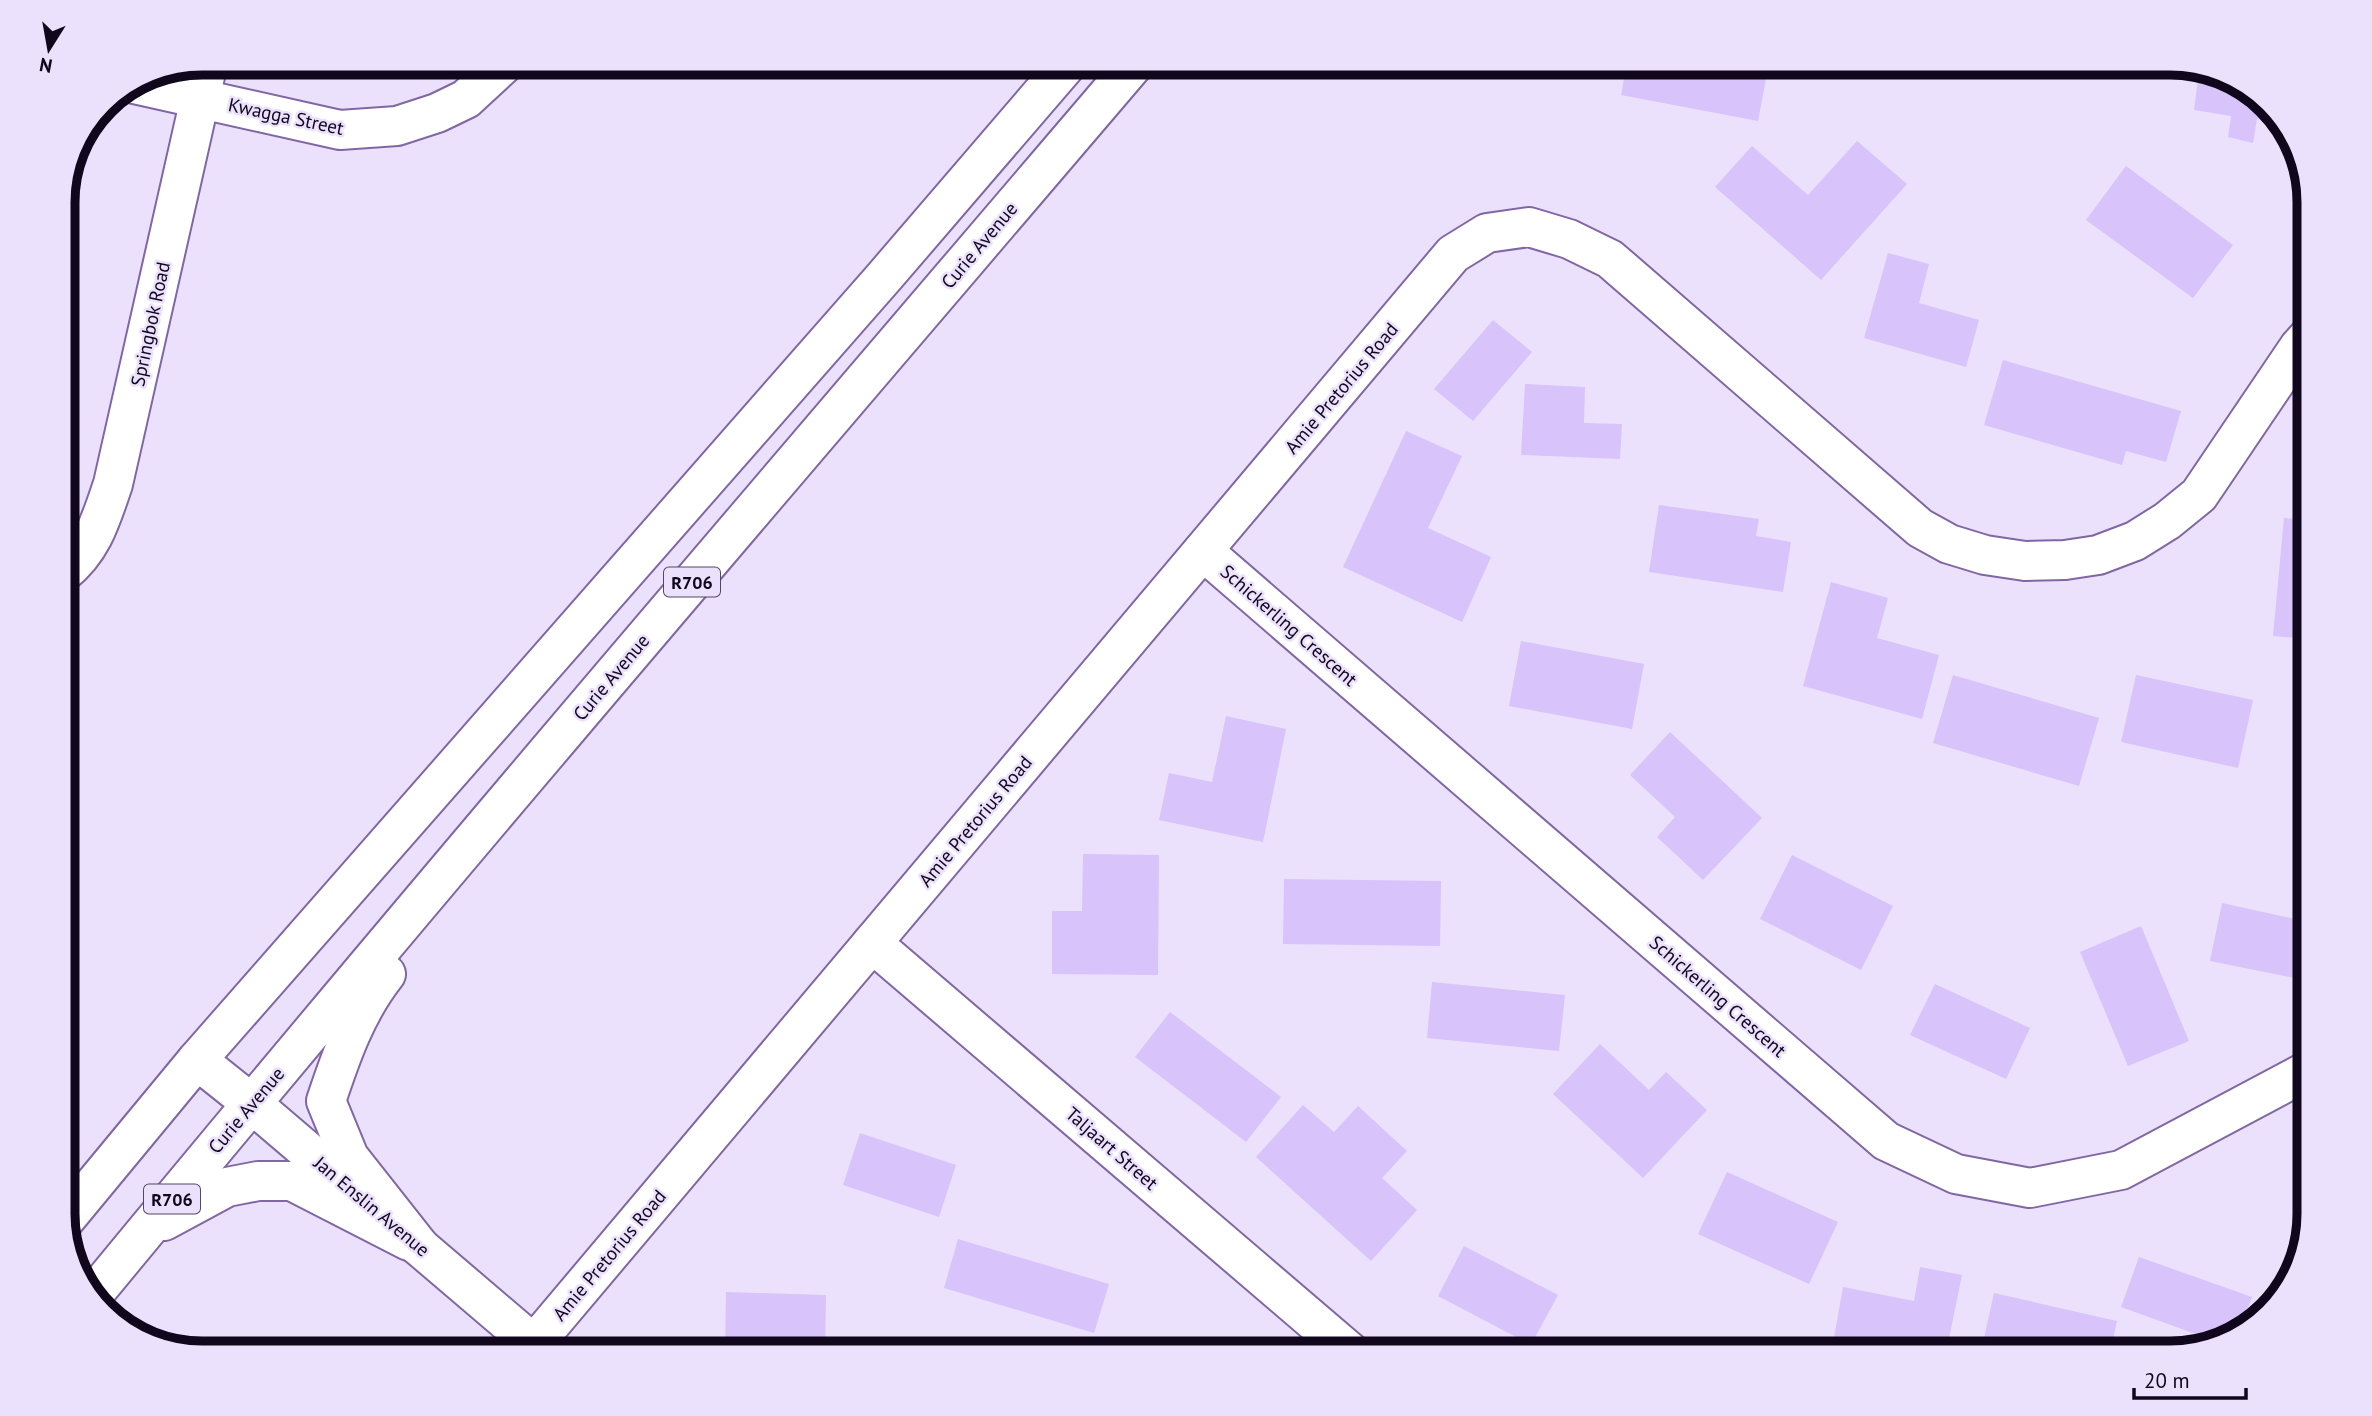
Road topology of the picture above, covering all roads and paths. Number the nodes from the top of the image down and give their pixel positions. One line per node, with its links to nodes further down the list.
1 (491, 76): 4 (street, Kwagga Street)
2 (1057, 76): 11 (street, R706)
3 (1124, 76): 9 (street, Curie Avenue / R706)
4 (204, 80): 5 (street, Kwagga Street); 8 (street, Springbok Road)
5 (163, 82)
6 (2296, 351): 7 (street, Amie Pretorius Road)
7 (1203, 551): 10 (street, Amie Pretorius Road); 12 (street, Schickerling Crescent)
8 (76, 562)
9 (566, 730): 13 (street, Curie Avenue / R706); 15 (street)
10 (872, 943): 19 (street, Amie Pretorius Road); 20 (street, Taljaart Street)
11 (197, 1060): 13 (street, Jan Enslin Avenue); 14 (street, R706)
12 (2297, 1076)
13 (251, 1103): 15 (street, Jan Enslin Avenue); 16 (street, Curie Avenue / R706)
14 (76, 1206)
15 (420, 1247): 17 (street); 18 (street, Jan Enslin Avenue)
16 (100, 1289)
17 (100, 1289)
18 (530, 1341)
19 (546, 1341)
20 (1337, 1341)

